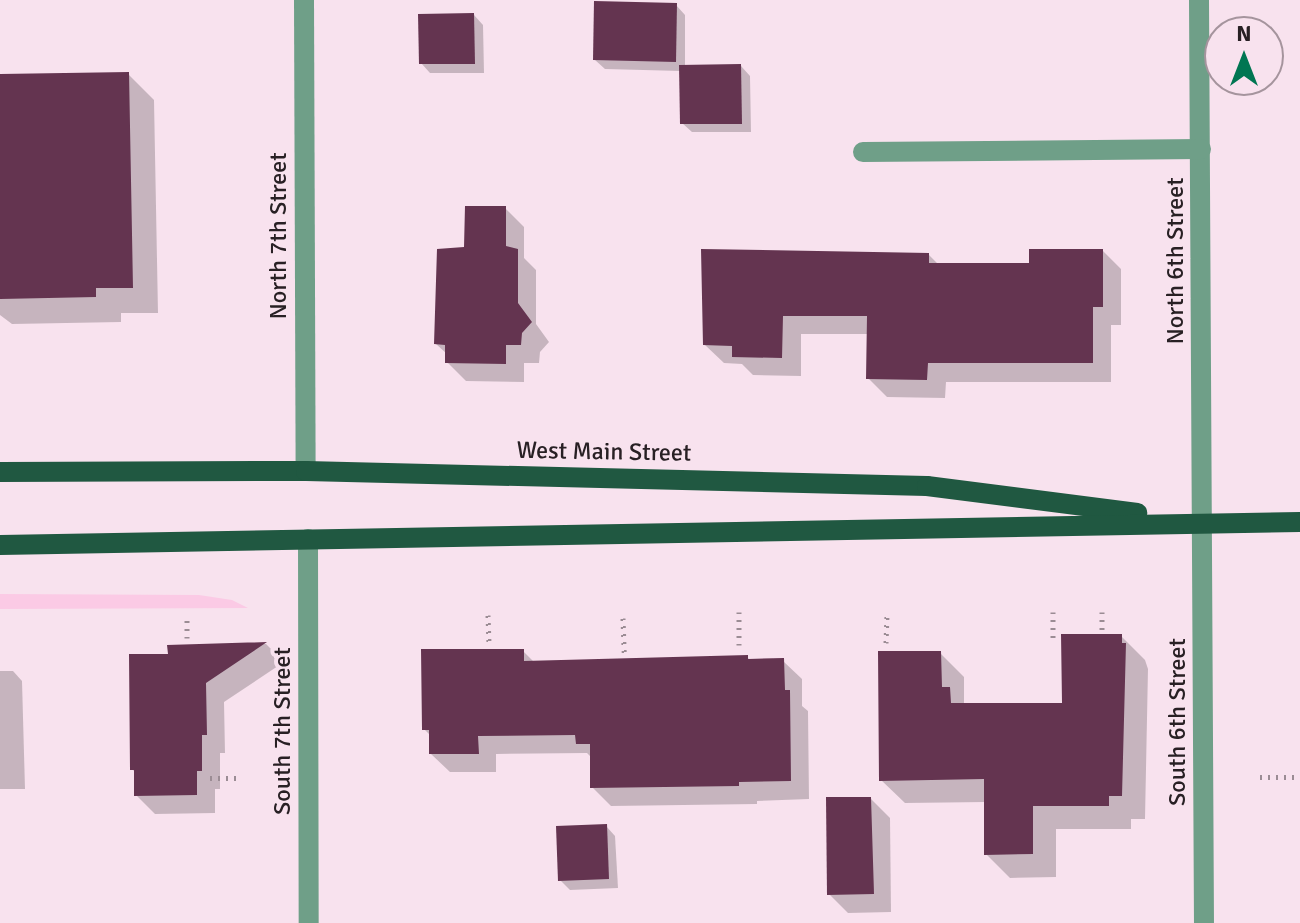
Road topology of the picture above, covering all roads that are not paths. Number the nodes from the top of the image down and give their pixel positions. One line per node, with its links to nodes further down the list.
1 (304, 0): 5 (street, North 7th Street)
2 (1199, 0): 3 (street, North 6th Street)
3 (1201, 149): 4 (street); 7 (street, North 6th Street)
4 (863, 152)
5 (306, 471): 6 (main road, West Main Street); 7 (main road, West Main Street)
6 (0, 472)
7 (1204, 522): 8 (main road, West Main Street); 9 (main road, West Main Street); 12 (street, South 6th Street)
8 (1300, 522)
9 (308, 539): 10 (main road, West Main Street); 11 (street, South 7th Street)
10 (0, 545)
11 (309, 923)
12 (1204, 923)

